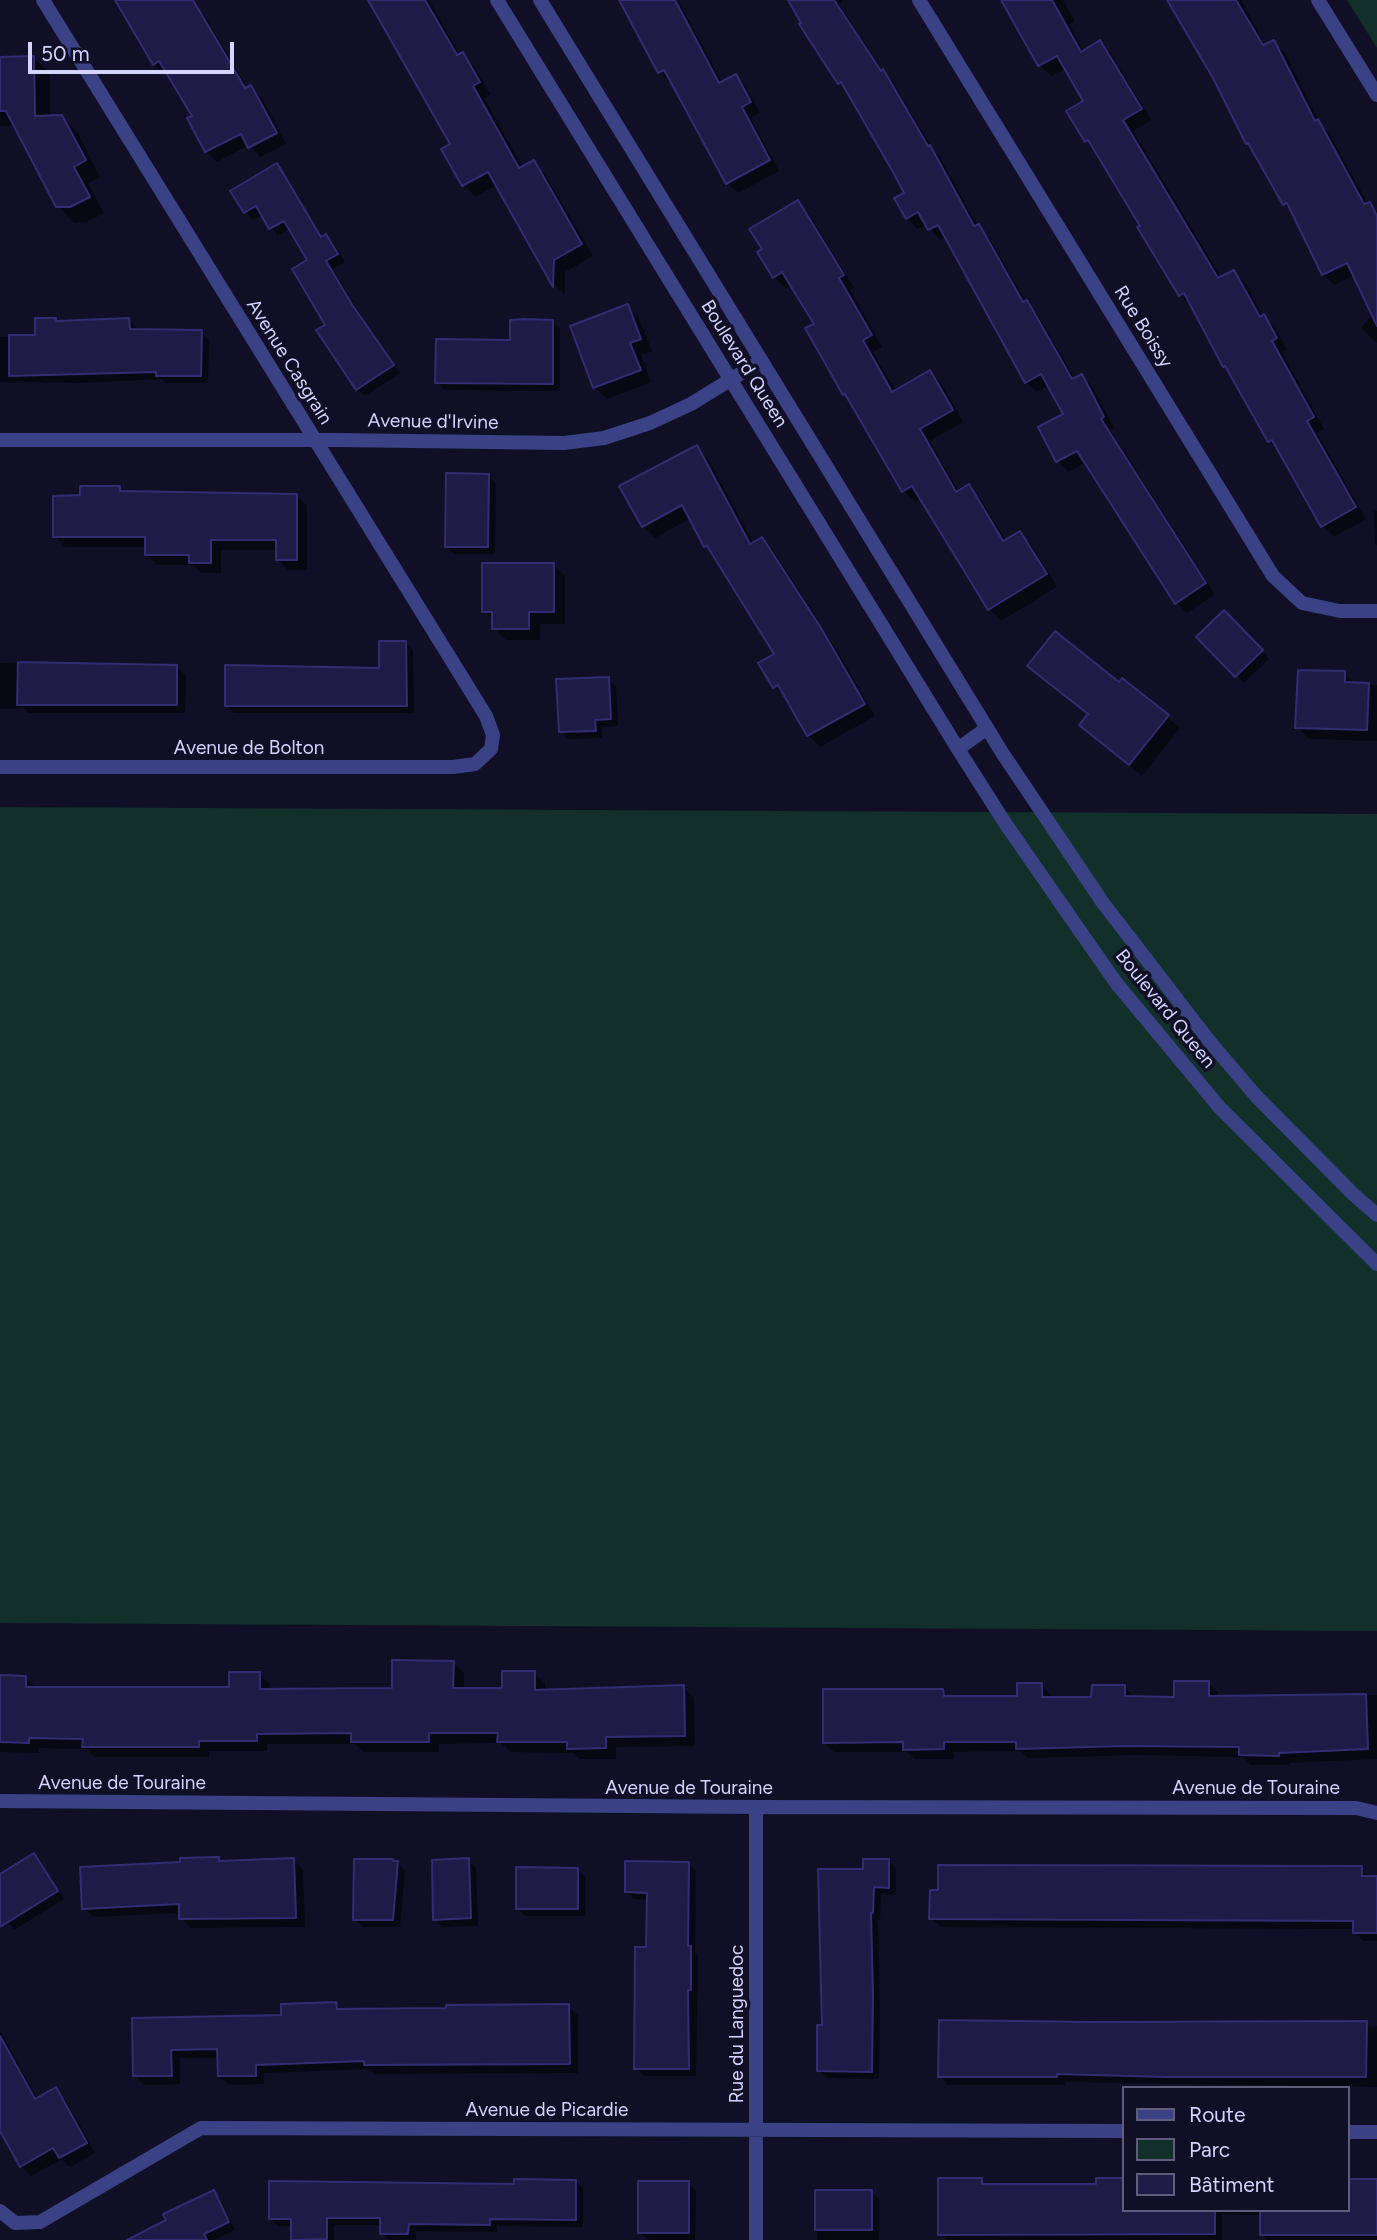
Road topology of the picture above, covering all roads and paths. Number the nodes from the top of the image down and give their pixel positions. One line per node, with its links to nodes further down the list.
1 (43, 0): 10 (street, Avenue Casgrain)
2 (497, 0): 8 (street, Boulevard Queen)
3 (540, 0): 7 (street, Boulevard Queen)
4 (919, 0): 11 (street, Rue Boissy)
5 (1318, 0): 6 (street)
6 (1377, 95)
7 (761, 360): 8 (street, Avenue d'Irvine); 12 (street, Boulevard Queen)
8 (731, 380): 10 (street, Avenue d'Irvine); 14 (street, Boulevard Queen)
9 (0, 440): 10 (street, Avenue d'Irvine)
10 (315, 440): 13 (street, Avenue Casgrain)
11 (1377, 611)
12 (987, 728): 14 (street); 16 (street, Boulevard Queen)
13 (491, 749): 15 (street, Avenue de Bolton)
14 (958, 749): 17 (street, Boulevard Queen)
15 (0, 767)
16 (1377, 1215)
17 (1377, 1264)
18 (0, 1801): 19 (street, Avenue de Touraine)
19 (756, 1808): 20 (street, Avenue de Touraine); 21 (street, Rue du Languedoc)
20 (1377, 1813)
21 (756, 2130): 22 (street, Avenue de Picardie); 25 (street, Avenue de Picardie); 26 (street, Rue du Languedoc)
22 (1122, 2131)
23 (1349, 2132): 24 (street)
24 (1377, 2132)
25 (0, 2211)
26 (756, 2240)

